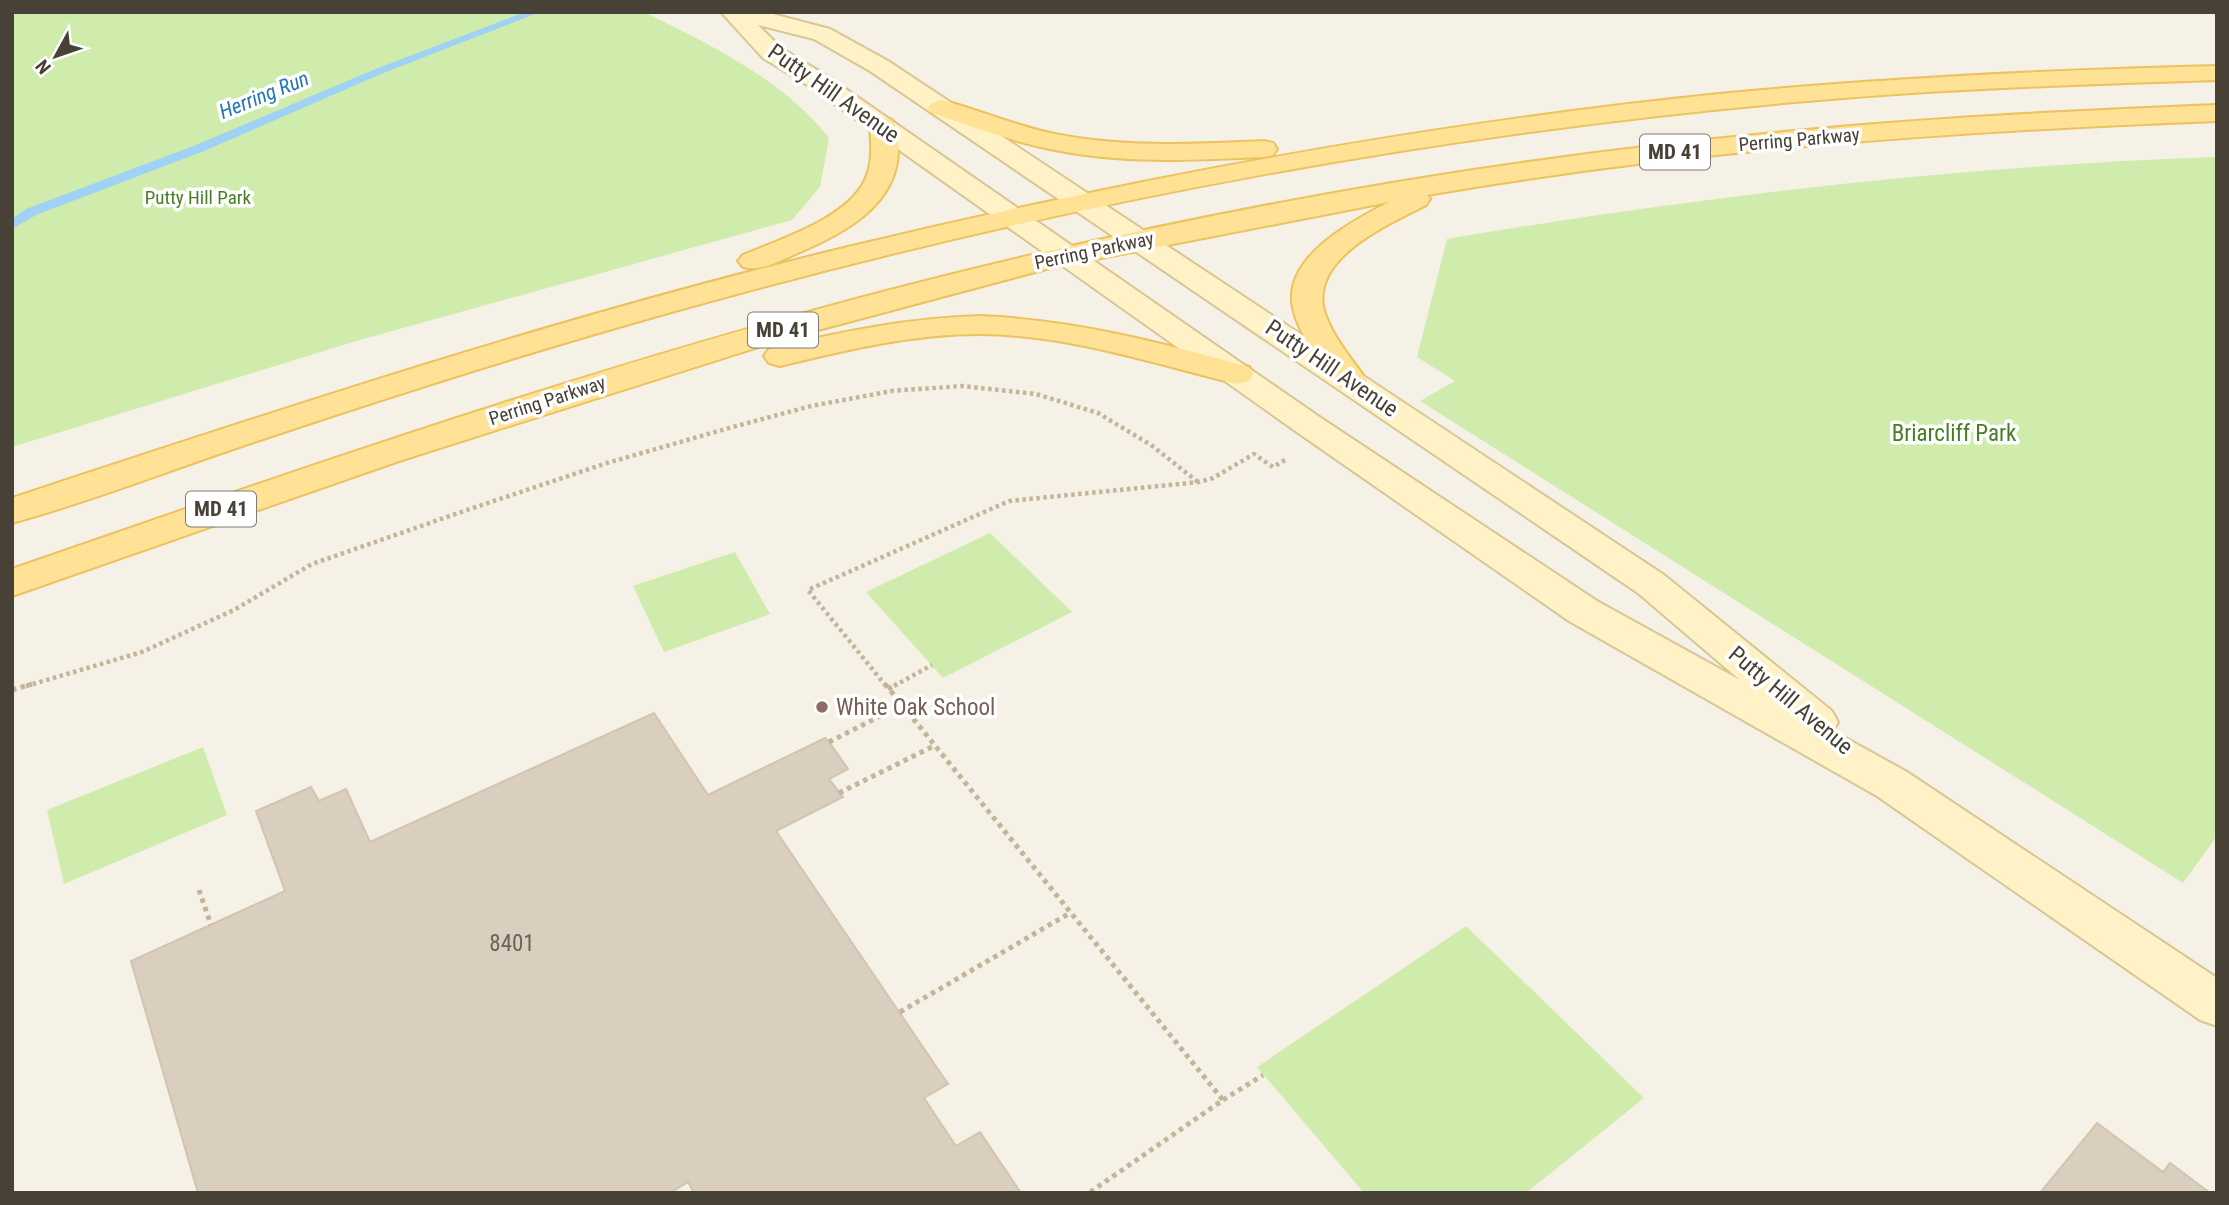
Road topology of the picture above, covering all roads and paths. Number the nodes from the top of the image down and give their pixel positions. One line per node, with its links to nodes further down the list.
1 (734, 12): 3 (street, Putty Hill Avenue); 5 (street, Putty Hill Avenue)
2 (2217, 73): 6 (main road, Perring Parkway / MD 41)
3 (941, 108): 6 (main road); 8 (street, Putty Hill Avenue)
4 (2217, 113): 7 (main road, Perring Parkway / MD 41)
5 (883, 126): 9 (street, Putty Hill Avenue); 12 (main road)
6 (1403, 143): 8 (main road, Perring Parkway / MD 41)
7 (1440, 185): 10 (main road, Perring Parkway / MD 41); 14 (main road)
8 (1084, 203): 9 (main road, Perring Parkway / MD 41); 10 (street, Putty Hill Avenue)
9 (1013, 217): 11 (street, Putty Hill Avenue); 12 (main road, Perring Parkway / MD 41)
10 (1140, 240): 11 (main road, Perring Parkway / MD 41); 14 (street, Putty Hill Avenue)
11 (1067, 256): 13 (street, Putty Hill Avenue); 15 (main road, Perring Parkway / MD 41)
12 (627, 315): 18 (main road, Perring Parkway / MD 41)
13 (1237, 374): 15 (main road); 26 (street, Putty Hill Avenue)
14 (1351, 381): 26 (street, Putty Hill Avenue)
15 (430, 437): 19 (main road, Perring Parkway / MD 41)
16 (1286, 460): 17 (path)
17 (1199, 482): 21 (path); 22 (path)
18 (12, 511)
19 (12, 583)
20 (932, 665): 21 (path)
21 (888, 689): 23 (path)
22 (12, 690)
23 (900, 706): 24 (path); 25 (path)
24 (829, 742)
25 (934, 746): 27 (path); 29 (path)
26 (1892, 784): 31 (street, Putty Hill Avenue)
27 (839, 793)
28 (199, 890): 30 (path)
29 (1070, 913): 32 (path); 34 (path)
30 (211, 925)
31 (2217, 1005)
32 (900, 1012)
33 (1263, 1075): 34 (path)
34 (1223, 1101): 35 (path)
35 (1089, 1193)

